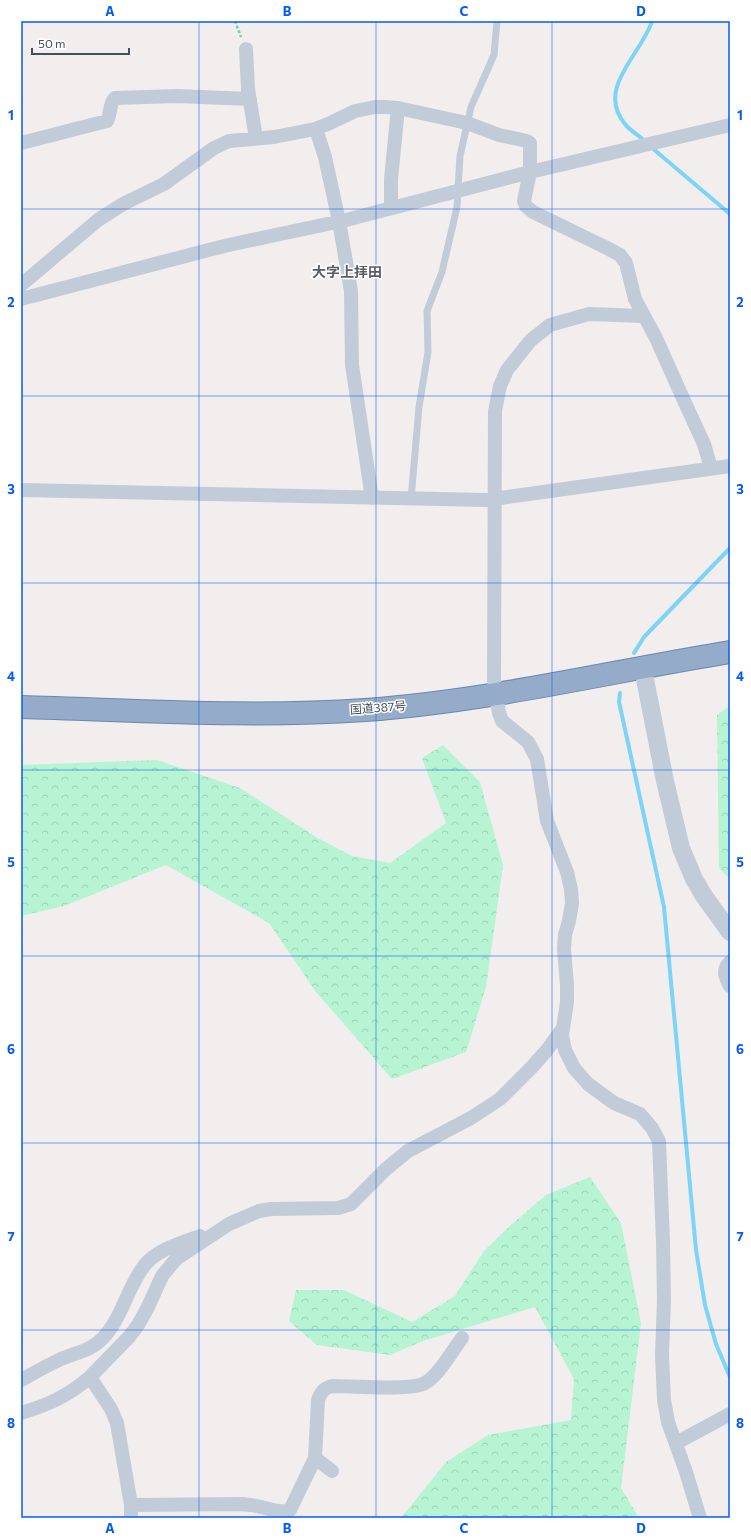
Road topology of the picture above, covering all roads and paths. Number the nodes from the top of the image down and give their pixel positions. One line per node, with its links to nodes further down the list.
1 (235, 21): 3 (path)
2 (497, 21): 6 (lane)
3 (246, 49): 4 (street)
4 (250, 100): 9 (street); 10 (street)
5 (398, 108): 6 (street); 8 (street); 13 (street)
6 (467, 123): 11 (street); 12 (lane)
7 (730, 125): 11 (street)
8 (316, 129): 9 (street); 14 (street)
9 (256, 138): 15 (street)
10 (21, 143)
11 (530, 172): 12 (street); 17 (street)
12 (458, 190): 13 (street); 22 (lane)
13 (391, 208): 14 (street)
14 (339, 221): 16 (street); 21 (street)
15 (21, 285)
16 (21, 299)
17 (643, 316): 19 (street); 23 (street)
18 (730, 466): 19 (street)
19 (712, 468): 23 (street)
20 (21, 490): 21 (street)
21 (372, 498): 22 (street)
22 (411, 499): 23 (street)
23 (495, 499): 26 (street)
24 (730, 652): 25 (highway, 国道387号)
25 (643, 669): 26 (highway, 国道387号); 28 (street)
26 (496, 695): 27 (highway, 国道387号); 31 (street)
27 (21, 707)
28 (730, 932)
29 (730, 962): 30 (street)
30 (730, 986)
31 (563, 1028): 32 (street); 38 (street)
32 (229, 1224): 34 (street); 35 (street)
33 (462, 1338): 39 (street)
34 (90, 1377): 36 (street); 41 (street)
35 (21, 1380)
36 (21, 1413)
37 (730, 1414): 38 (street)
38 (676, 1443): 42 (street)
39 (315, 1458): 40 (street); 41 (street)
40 (332, 1471)
41 (131, 1511)
42 (700, 1518)

